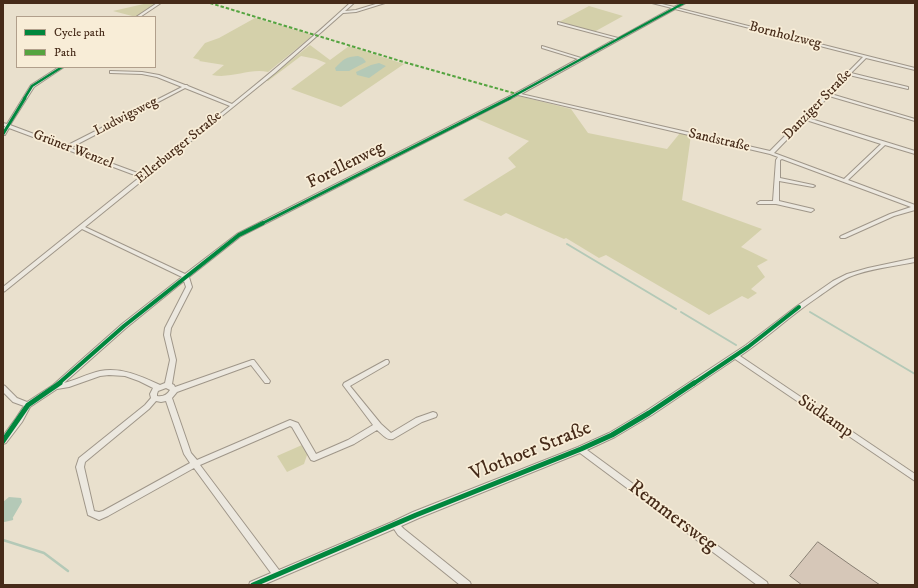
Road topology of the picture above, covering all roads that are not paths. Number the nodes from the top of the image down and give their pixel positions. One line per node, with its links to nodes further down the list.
1 (159, 3): 8 (street)
2 (352, 3): 7 (street, Ellerburger Straße)
3 (383, 3): 7 (street)
4 (654, 3): 6 (street, Bornholzweg)
5 (684, 3): 6 (street, Forellenweg)
6 (675, 8): 10 (street, Forellenweg); 12 (street, Bornholzweg)
7 (343, 12): 22 (street, Ellerburger Straße)
8 (140, 16)
9 (559, 23): 10 (street)
10 (618, 39): 13 (street, Forellenweg)
11 (543, 47): 13 (street)
12 (866, 56): 15 (street, Bornholzweg); 17 (street, Danziger Straße)
13 (581, 59): 20 (street, Forellenweg)
14 (60, 68): 25 (street)
15 (915, 69)
16 (110, 72): 18 (street)
17 (849, 74): 19 (street); 21 (street, Danziger Straße)
18 (186, 86): 22 (street); 28 (street, Ludwigsweg)
19 (907, 88)
20 (517, 94): 29 (street, Sandstraße); 43 (street, Forellenweg)
21 (829, 95): 23 (street, Danziger Straße); 24 (street)
22 (232, 105): 32 (street, Ellerburger Straße)
23 (806, 119): 27 (street); 29 (street, Danziger Straße)
24 (915, 120)
25 (5, 125): 26 (street); 28 (street, Grüner Wenzel)
26 (3, 134)
27 (884, 143): 30 (street); 34 (street)
28 (66, 148): 32 (street, Grüner Wenzel)
29 (771, 153): 31 (street, Sandstraße)
30 (915, 153)
31 (781, 157): 33 (street); 34 (street, Sandstraße)
32 (143, 177): 40 (street, Ellerburger Straße)
33 (777, 178): 35 (street); 36 (street)
34 (845, 180): 38 (street, Sandstraße)
35 (813, 186)
36 (776, 202): 37 (street); 39 (street)
37 (760, 203)
38 (915, 208): 41 (street)
39 (811, 210)
40 (81, 227): 43 (street); 44 (street, Ellerburger Straße)
41 (843, 237)
42 (915, 260): 45 (street, Vlothoer Straße)
43 (186, 278): 48 (street, Forellenweg); 51 (street)
44 (3, 290)
45 (734, 356): 58 (street, Vlothoer Straße); 60 (street, Südkamp)
46 (386, 362): 56 (street)
47 (267, 381): 51 (street)
48 (55, 387): 49 (street); 54 (street)
49 (158, 387): 51 (street); 52 (street)
50 (3, 388): 54 (street)
51 (171, 388): 53 (street)
52 (155, 398): 53 (street); 59 (street)
53 (168, 398): 59 (street)
54 (28, 405): 57 (street)
55 (433, 415): 56 (street)
56 (378, 426): 59 (street)
57 (3, 441)
58 (581, 449): 61 (street, Vlothoer Straße); 65 (street, Remmersweg)
59 (195, 464): 62 (street)
60 (915, 478)
61 (395, 525): 62 (street, Vlothoer Straße); 64 (street)
62 (277, 575): 63 (street, Vlothoer Straße)
63 (253, 585)
64 (467, 585)
65 (764, 585)

